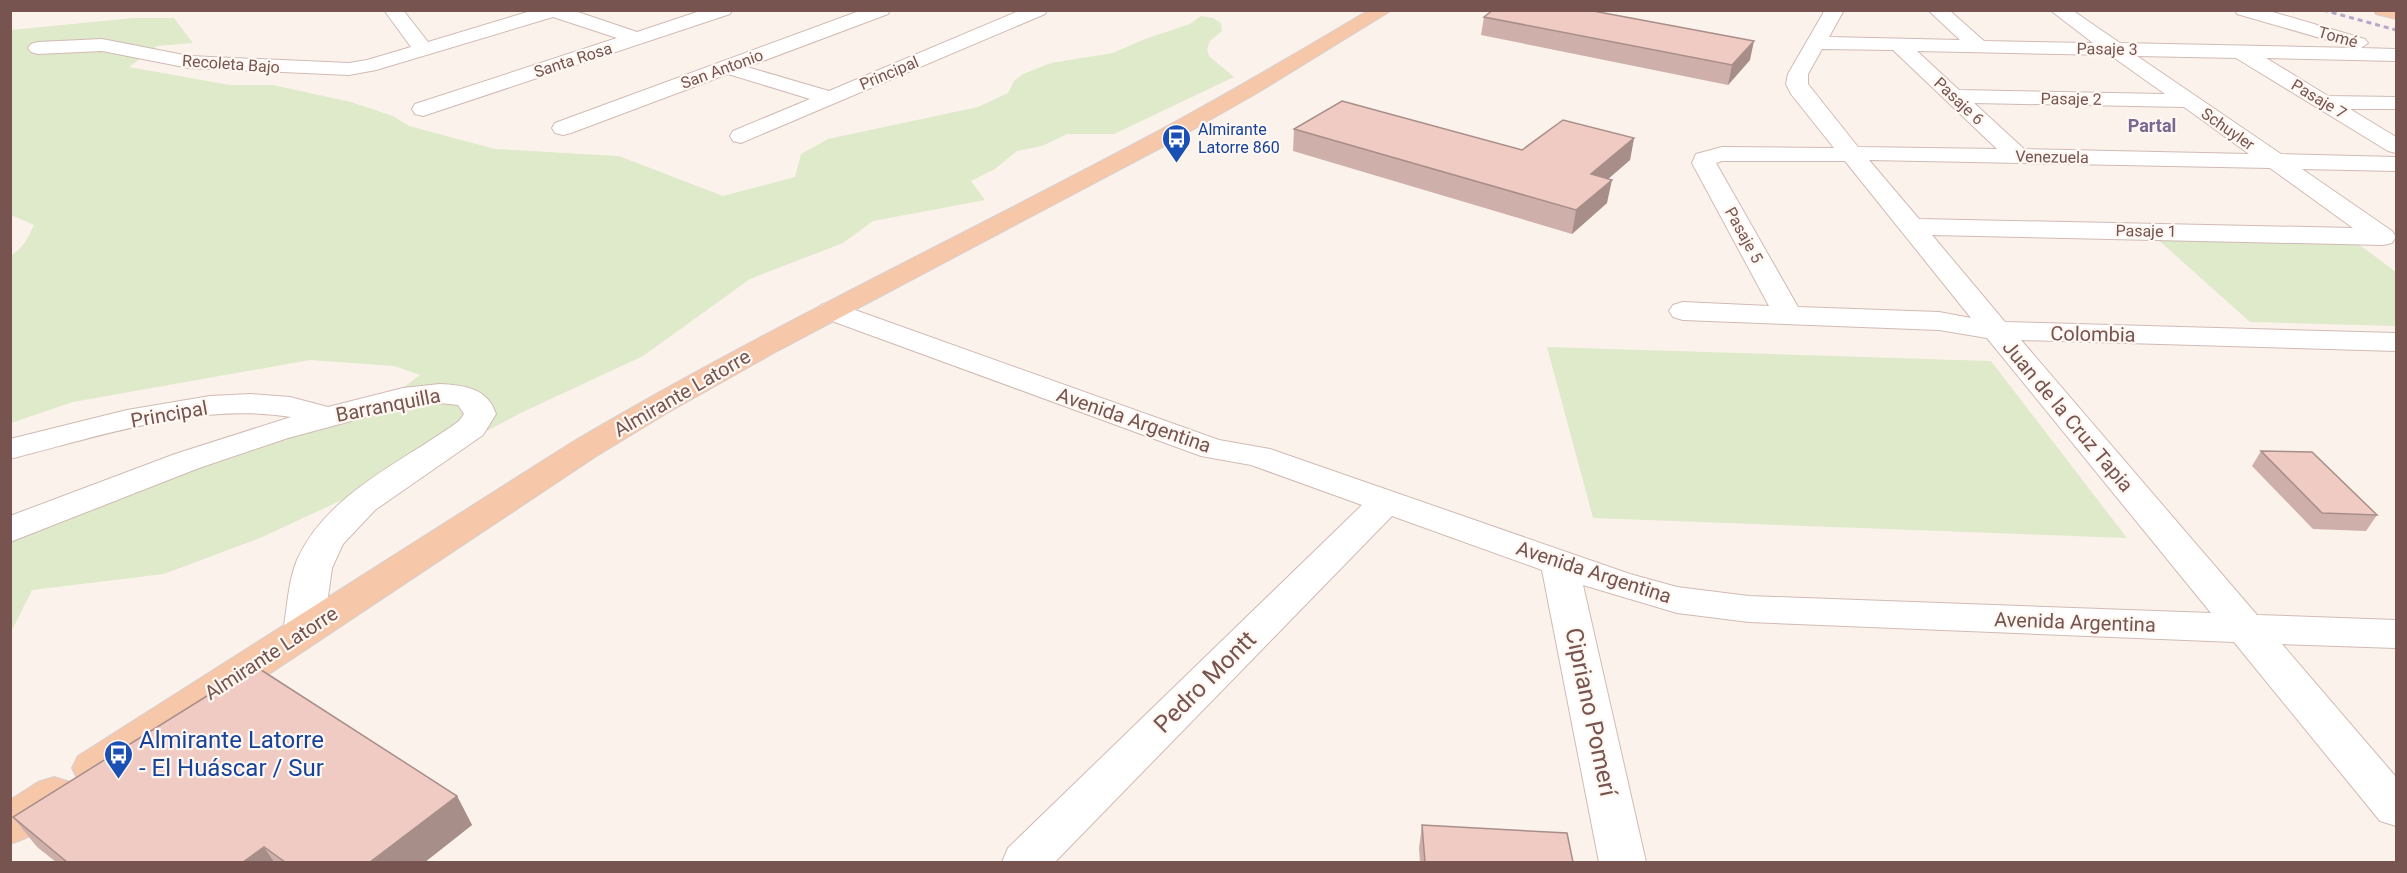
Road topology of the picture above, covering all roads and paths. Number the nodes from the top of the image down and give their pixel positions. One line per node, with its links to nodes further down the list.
1 (393, 10): 18 (street)
2 (723, 10): 13 (street, Santa Rosa)
3 (881, 10): 22 (street, San Antonio)
4 (1038, 10): 24 (street, Principal)
5 (1383, 10): 39 (main road, Almirante Latorre)
6 (1835, 10): 14 (street, Juan de la Cruz Tapia)
7 (1937, 10): 16 (street)
8 (2059, 10): 19 (street, Schuyler)
9 (2244, 10): 21 (street, Tomé)
10 (2383, 10): 12 (main road)
11 (553, 11): 13 (street); 18 (street, Recoleta Bajo)
12 (2397, 14)
13 (638, 39): 28 (street, Santa Rosa)
14 (1817, 43): 15 (street, Pasaje 3); 32 (street, Juan de la Cruz Tapia)
15 (1899, 45): 16 (street, Pasaje 3); 23 (street, Pasaje 6)
16 (1980, 47): 19 (street, Pasaje 3)
17 (38, 48): 18 (street, Recoleta Bajo)
18 (424, 50)
19 (2115, 50): 20 (street, Pasaje 3); 25 (street, Schuyler)
20 (2241, 52): 21 (street, Pasaje 3); 26 (street, Pasaje 7)
21 (2397, 54)
22 (726, 67): 24 (street); 29 (street, San Antonio)
23 (1954, 96): 25 (street, Pasaje 2); 34 (street, Pasaje 6)
24 (831, 98): 30 (street, Principal)
25 (2188, 101): 35 (street, Schuyler)
26 (2323, 102): 27 (street); 31 (street, Pasaje 7)
27 (2397, 103)
28 (423, 109)
29 (563, 129)
30 (741, 136)
31 (2397, 146)
32 (1851, 154): 33 (street, Venezuela); 34 (street, Venezuela); 37 (street, Juan de la Cruz Tapia)
33 (1708, 156): 41 (street, Pasaje 5)
34 (2018, 156): 35 (street, Venezuela)
35 (2275, 162): 36 (street, Venezuela); 38 (street, Schuyler)
36 (2397, 164)
37 (1911, 226): 38 (street, Pasaje 1); 42 (street, Juan de la Cruz Tapia)
38 (2389, 241)
39 (831, 311): 46 (street, Avenida Argentina); 50 (main road, Almirante Latorre)
40 (1683, 311): 41 (street, Colombia)
41 (1788, 315): 42 (street, Colombia)
42 (1997, 331): 43 (street, Colombia); 49 (street, Juan de la Cruz Tapia)
43 (2397, 342)
44 (329, 417): 45 (street, Principal); 47 (street, Barranquilla); 50 (street, Barranquilla)
45 (10, 449)
46 (1386, 501): 48 (street, Avenida Argentina); 54 (street, Pedro Montt)
47 (10, 530)
48 (1559, 562): 49 (street, Avenida Argentina); 55 (street, Cipriano Pomerí)
49 (2247, 629): 51 (street, Avenida Argentina); 52 (street, Juan de la Cruz Tapia)
50 (303, 632): 53 (main road, Almirante Latorre)
51 (2397, 634)
52 (2397, 808)
53 (10, 825)
54 (1025, 862)
55 (1622, 862)

